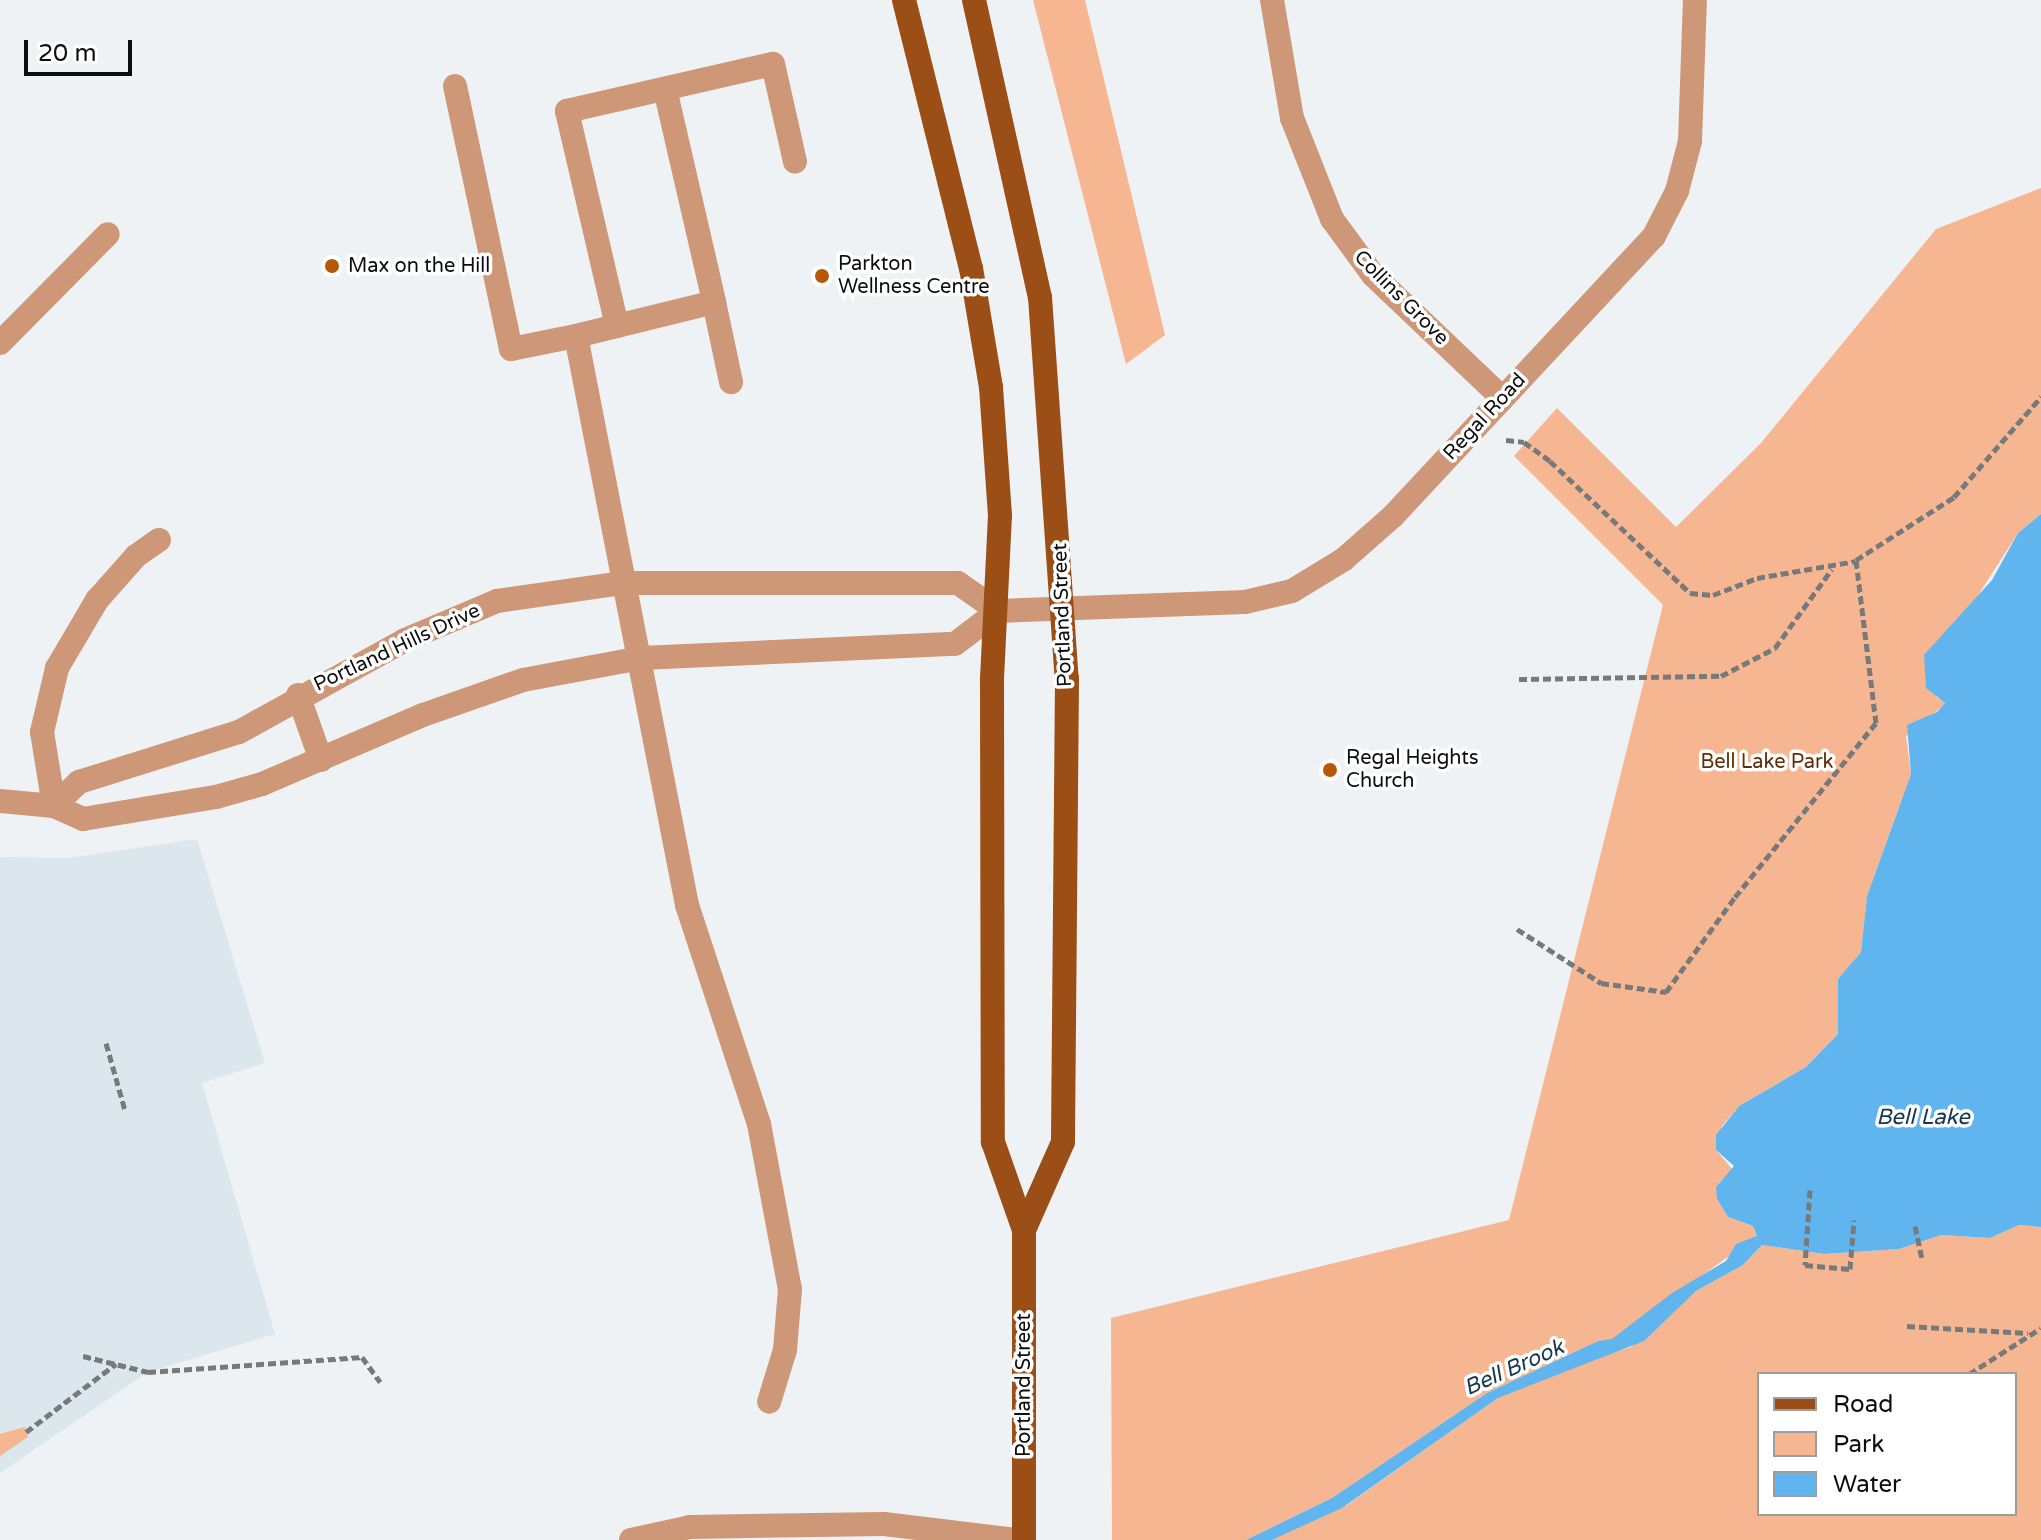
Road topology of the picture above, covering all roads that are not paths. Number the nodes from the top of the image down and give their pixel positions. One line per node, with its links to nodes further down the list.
1 (904, 0): 18 (main road, Portland Street)
2 (974, 0): 17 (main road, Portland Street)
3 (1272, 0): 14 (street, Collins Grove)
4 (1695, 0): 14 (street, Regal Road)
5 (455, 86): 11 (street)
6 (665, 89): 7 (street); 9 (street); 10 (street)
7 (795, 162)
8 (108, 234): 12 (street)
9 (714, 302): 10 (street); 13 (street)
10 (617, 326): 11 (street)
11 (576, 336): 16 (street)
12 (0, 343)
13 (731, 382)
14 (1501, 397): 17 (street, Regal Road)
15 (159, 540): 23 (street)
16 (622, 583): 18 (street, Portland Hills Drive); 19 (street); 20 (street, Portland Hills Drive)
17 (1064, 607): 18 (street); 24 (main road, Portland Street)
18 (998, 611): 19 (street); 24 (main road, Portland Street)
19 (641, 658): 21 (street); 25 (street)
20 (298, 695): 21 (street); 23 (street, Portland Hills Drive)
21 (321, 760): 23 (street)
22 (0, 801): 23 (street)
23 (54, 806)
24 (1024, 1230): 29 (main road, Portland Street)
25 (769, 1402)
26 (749, 1532): 27 (street); 28 (street)
27 (631, 1540)
28 (1016, 1540)
29 (1024, 1540)

